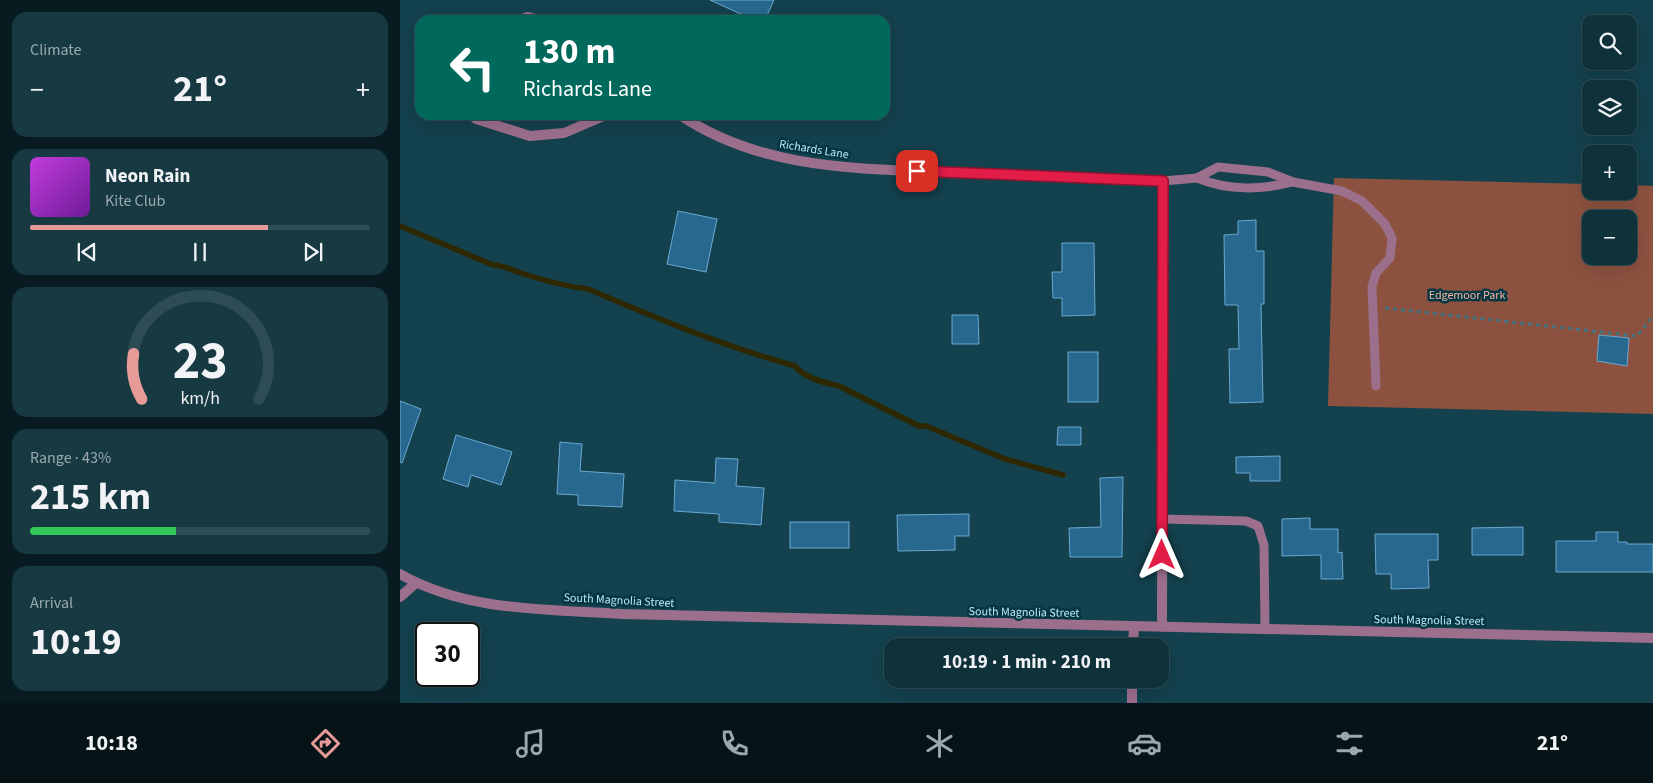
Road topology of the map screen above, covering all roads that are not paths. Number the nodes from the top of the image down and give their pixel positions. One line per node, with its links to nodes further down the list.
1 (479, 120): 2 (street)
2 (594, 120)
3 (687, 120): 5 (street, Richards Lane)
4 (1197, 178): 5 (lane); 6 (lane); 6 (lane)
5 (1163, 181): 8 (street)
6 (1293, 182): 7 (lane)
7 (1376, 386)
8 (1162, 520): 13 (street); 14 (lane)
9 (400, 574): 10 (street, South Magnolia Street)
10 (416, 583): 11 (street); 12 (street, South Magnolia Street)
11 (400, 597)
12 (1134, 626): 13 (street, South Magnolia Street); 15 (street)
13 (1162, 627): 14 (street, South Magnolia Street)
14 (1265, 629): 16 (street, South Magnolia Street)
15 (1133, 638)
16 (1653, 638)
17 (1132, 688): 18 (street)
18 (1132, 703)

